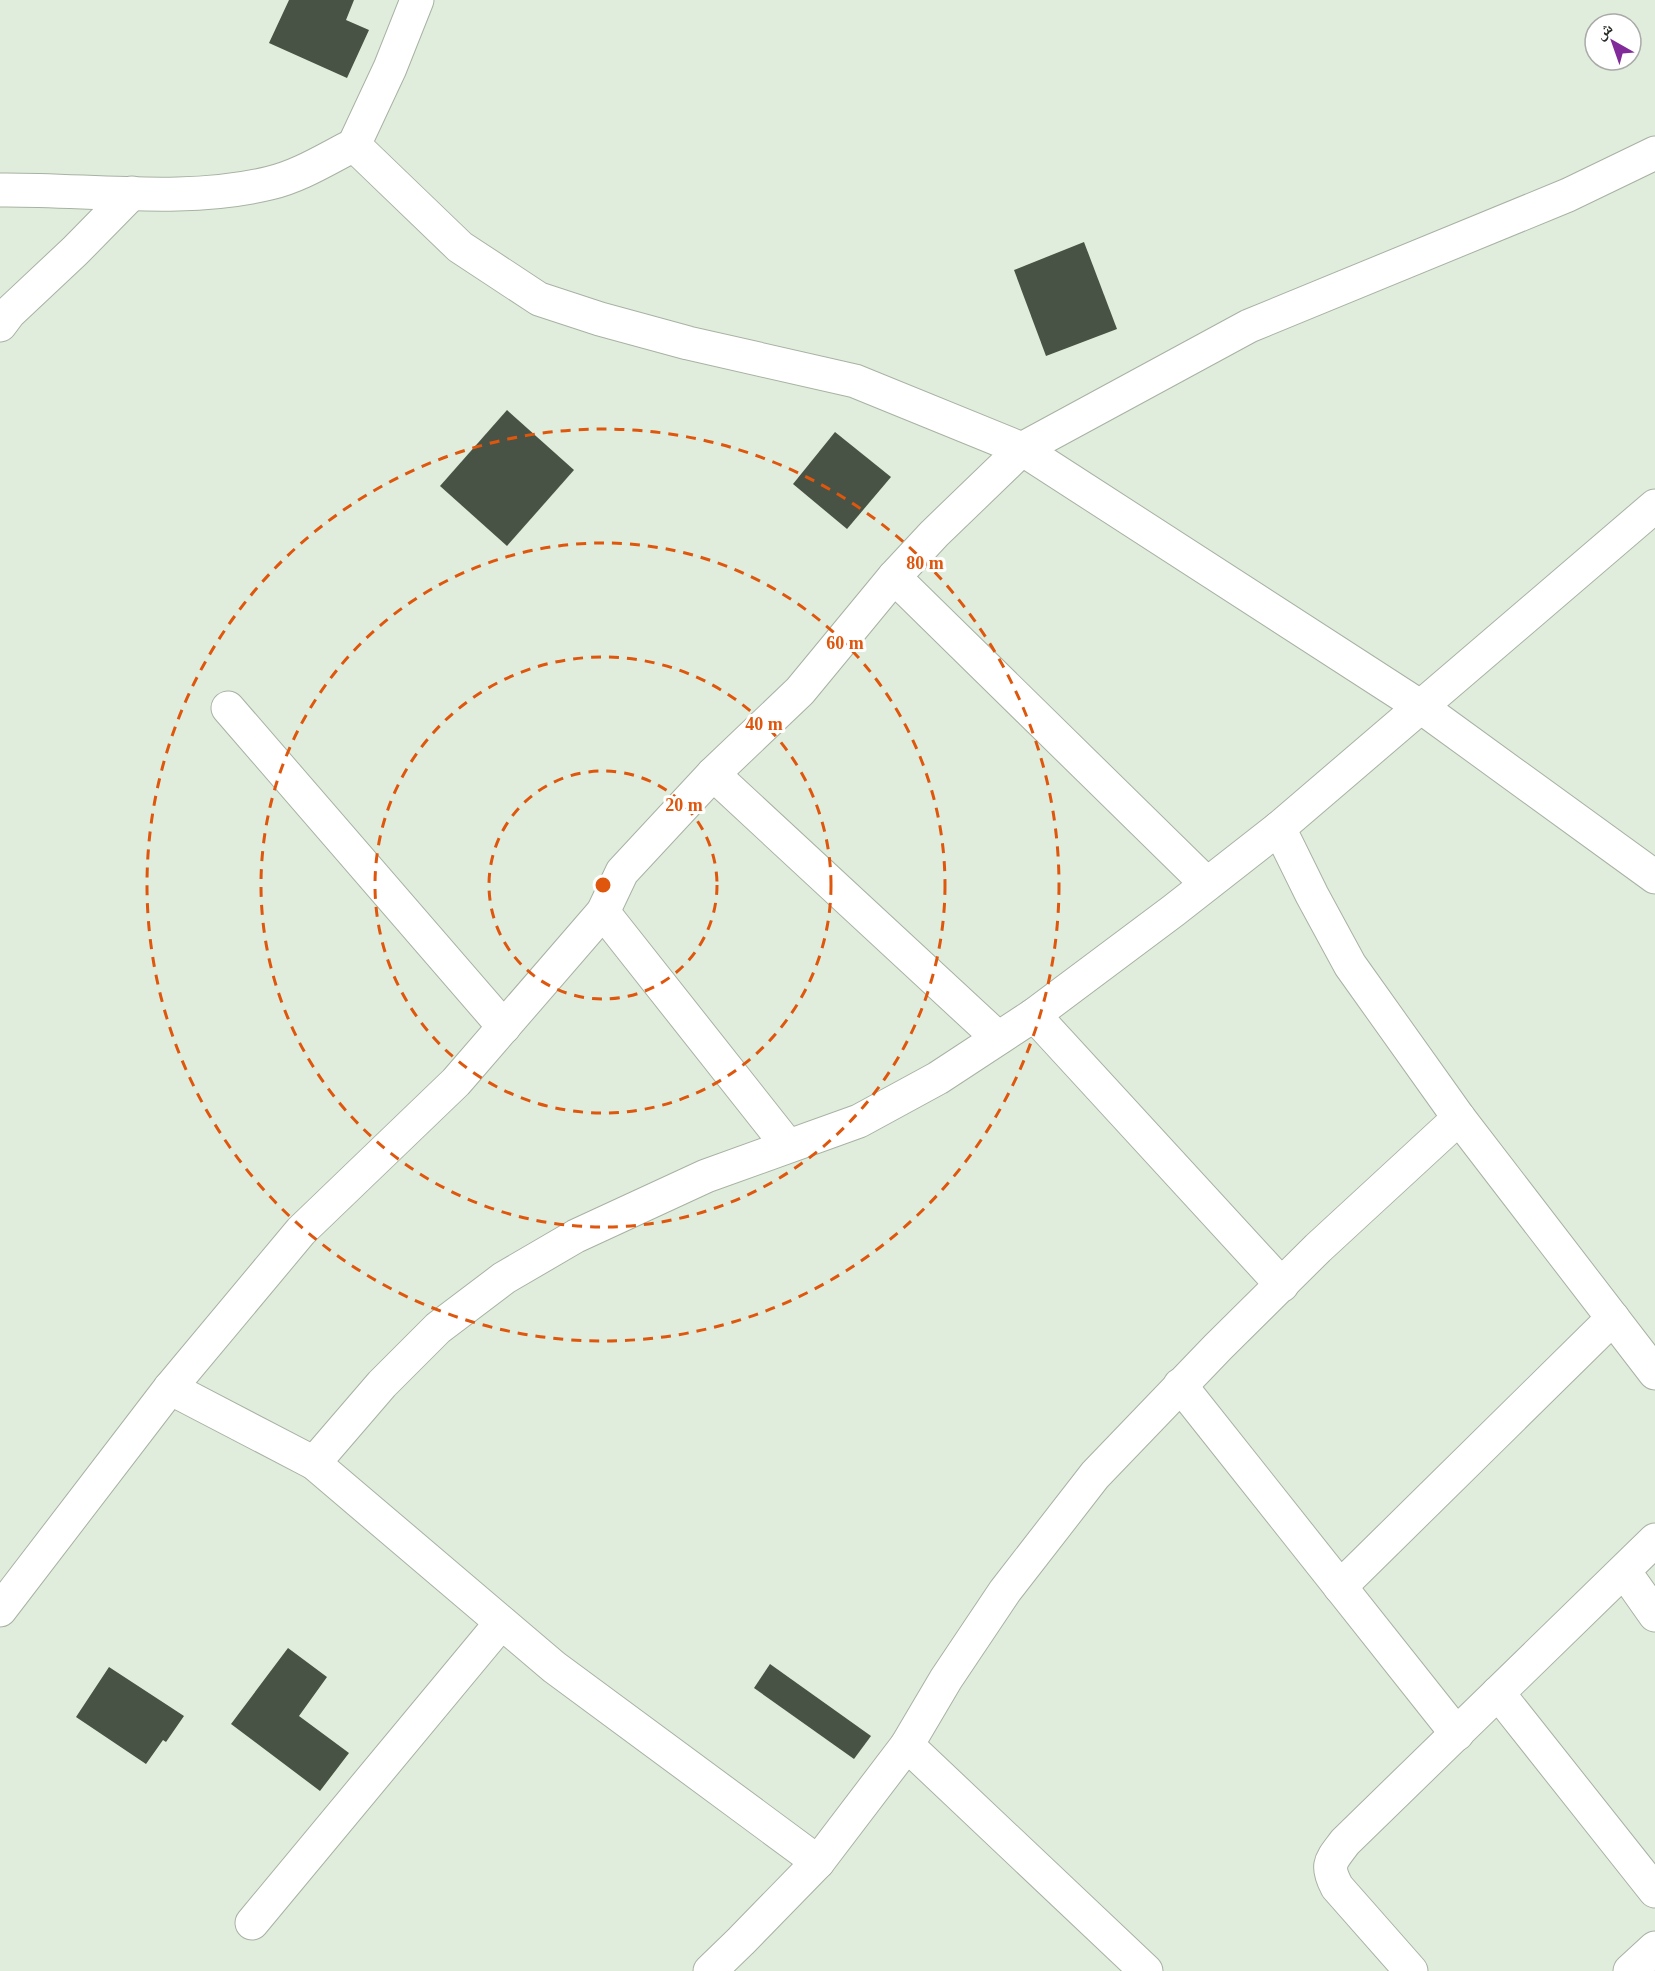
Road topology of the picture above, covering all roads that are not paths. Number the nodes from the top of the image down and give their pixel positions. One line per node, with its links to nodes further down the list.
1 (417, 0): 2 (street)
2 (354, 145): 5 (street); 7 (street)
3 (1655, 153): 7 (street)
4 (0, 190): 5 (street)
5 (132, 193): 6 (street)
6 (0, 325)
7 (1022, 449): 9 (street); 10 (street)
8 (1655, 506): 10 (street)
9 (894, 578): 12 (street); 15 (street)
10 (1421, 707): 13 (street); 14 (street)
11 (228, 708): 18 (street)
12 (713, 774): 16 (street); 19 (street)
13 (1279, 828): 15 (street); 20 (street)
14 (1655, 877)
15 (1207, 884): 17 (street)
16 (603, 912): 18 (street); 21 (street)
17 (1034, 1015): 19 (street); 22 (street)
18 (504, 1027): 26 (street)
19 (998, 1038): 21 (street)
20 (1459, 1118): 22 (street); 23 (street)
21 (788, 1146): 27 (street)
22 (1282, 1285): 25 (street)
23 (1613, 1318): 24 (street); 30 (street)
24 (1655, 1373)
25 (1180, 1385): 30 (street); 36 (street)
26 (170, 1388): 27 (street); 31 (street)
27 (314, 1463): 33 (street)
28 (1655, 1540): 29 (street)
29 (1623, 1571): 32 (street); 34 (street)
30 (1340, 1587): 35 (street)
31 (0, 1610)
32 (1655, 1615)
33 (501, 1623): 37 (street); 39 (street)
34 (1498, 1694): 35 (street); 38 (street)
35 (1456, 1734): 43 (street)
36 (907, 1745): 37 (street); 42 (street)
37 (818, 1862): 41 (street)
38 (1655, 1891)
39 (252, 1923)
40 (1655, 1948): 44 (street)
41 (710, 1971)
42 (1146, 1971)
43 (1411, 1971)
44 (1630, 1971)

